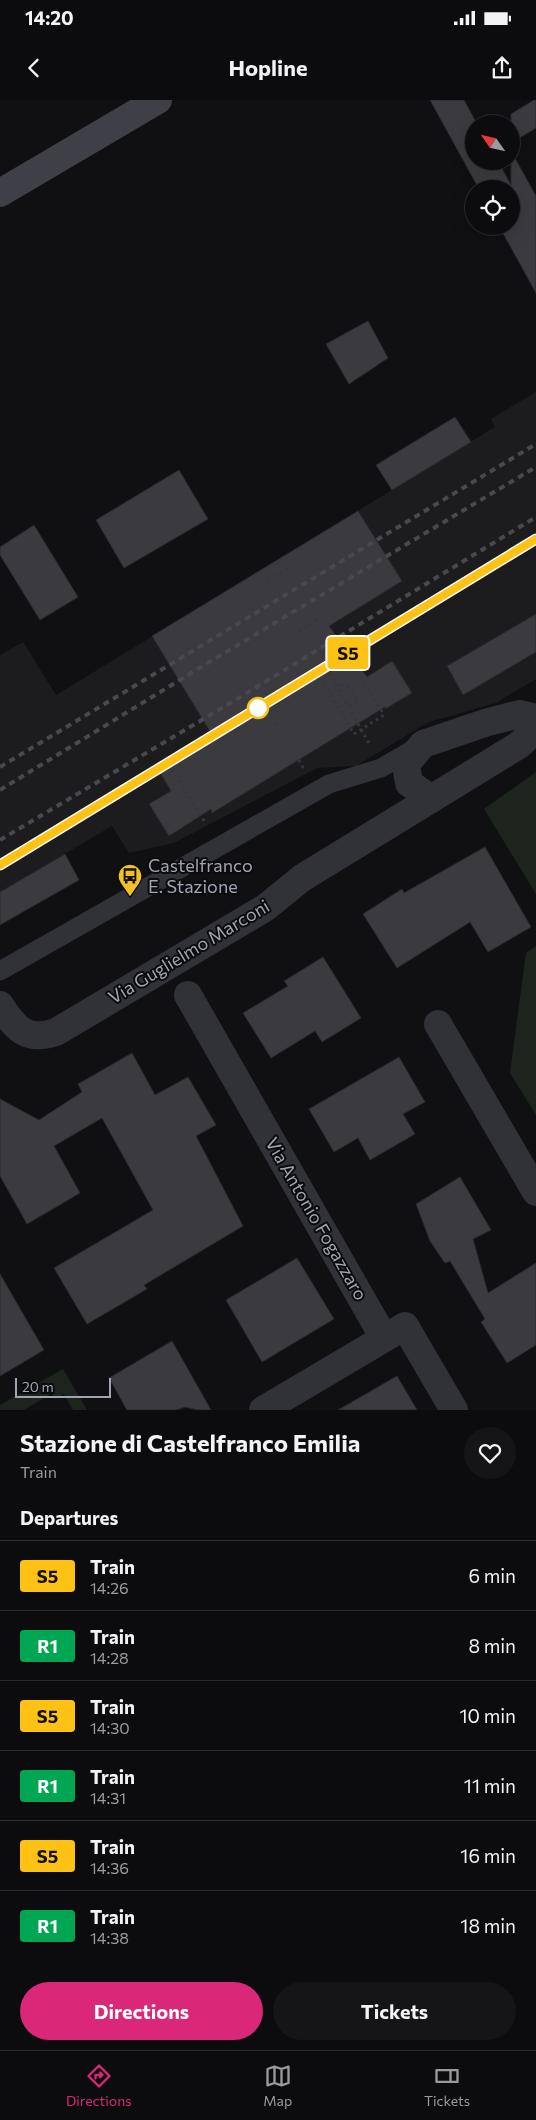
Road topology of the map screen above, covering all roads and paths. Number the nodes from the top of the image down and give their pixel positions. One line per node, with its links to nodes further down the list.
1 (158, 100): 2 (street)
2 (0, 192)
3 (290, 571): 4 (path)
4 (268, 584)
5 (319, 619): 6 (path)
6 (299, 631)
7 (351, 660): 14 (path)
8 (329, 673): 12 (path)
9 (321, 678): 19 (path)
10 (348, 685): 15 (path)
11 (372, 685): 14 (path)
12 (336, 686): 13 (path); 15 (path)
13 (343, 687)
14 (368, 688): 19 (path)
15 (349, 706): 19 (path)
16 (268, 711): 18 (path)
17 (536, 718): 21 (street)
18 (276, 725)
19 (362, 729)
20 (536, 729): 23 (street, Via Guglielmo Marconi)
21 (423, 744): 23 (street); 24 (lane)
22 (172, 769): 24 (path)
23 (430, 799): 27 (street, Via Guglielmo Marconi)
24 (220, 846): 25 (lane)
25 (0, 971)
26 (188, 995): 30 (street, Via Antonio Fogazzaro)
27 (0, 1005)
28 (438, 1024): 29 (street)
29 (536, 1192)
30 (384, 1338): 31 (street); 32 (street)
31 (263, 1410)
32 (454, 1410)

